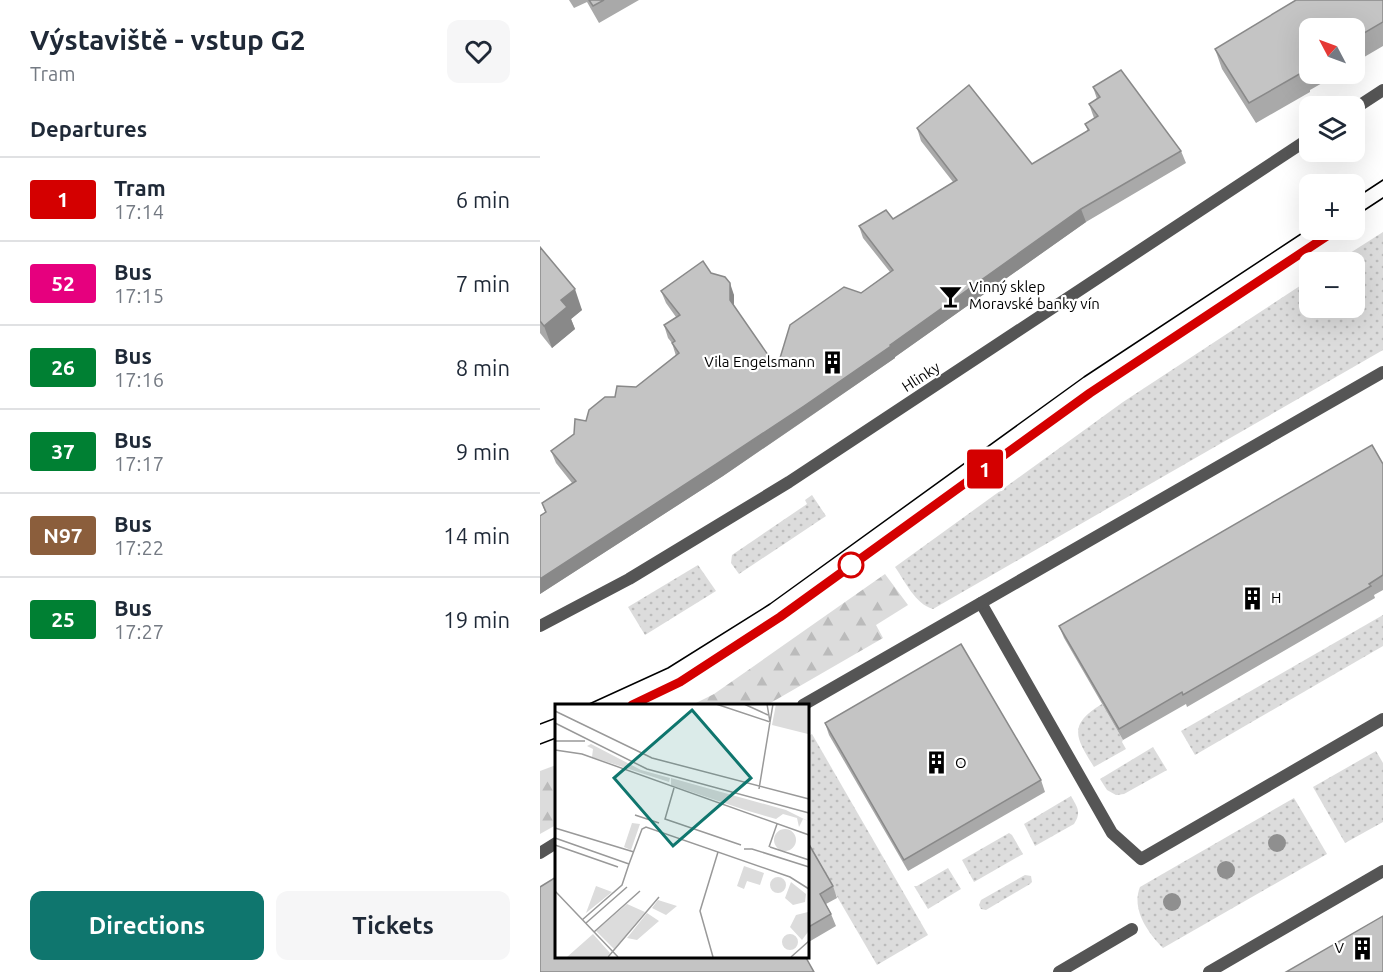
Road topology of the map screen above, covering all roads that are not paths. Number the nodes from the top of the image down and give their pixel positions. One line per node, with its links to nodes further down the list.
1 (1383, 90): 2 (street)
2 (1365, 102)
3 (1299, 145): 6 (street, Hlinky)
4 (1383, 372): 5 (street)
5 (981, 603): 7 (street); 8 (street)
6 (540, 626)
7 (804, 704)
8 (1383, 719)
9 (555, 844): 10 (street)
10 (540, 853)
11 (1383, 872): 14 (street)
12 (1132, 930): 13 (street)
13 (1059, 972)
14 (1209, 972)

